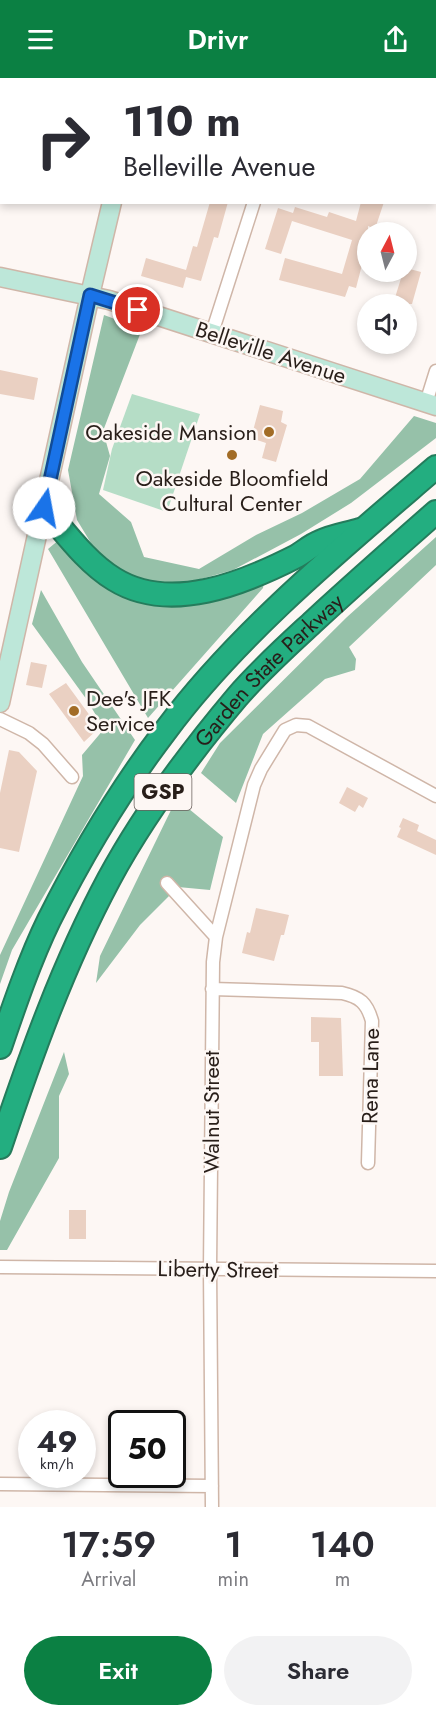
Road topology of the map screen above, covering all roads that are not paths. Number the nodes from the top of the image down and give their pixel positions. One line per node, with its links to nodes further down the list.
1 (112, 204): 4 (main road)
2 (253, 204): 5 (street)
3 (0, 278): 4 (main road, Belleville Avenue)
4 (90, 295): 5 (main road, Belleville Avenue); 9 (main road)
5 (212, 333): 7 (main road, Belleville Avenue)
6 (436, 371): 7 (street)
7 (431, 405)
8 (436, 467): 11 (highway, Garden State Parkway / GSP)
9 (44, 508): 11 (highway); 12 (main road)
10 (436, 512): 20 (highway, Garden State Parkway / GSP)
11 (364, 529): 19 (highway, Garden State Parkway / GSP)
12 (0, 703)
13 (0, 719): 14 (street)
14 (72, 777)
15 (436, 796): 17 (street, Walnut Street)
16 (167, 883): 17 (street)
17 (216, 937): 18 (street, Walnut Street)
18 (212, 989): 21 (street, Rena Lane); 23 (street, Walnut Street)
19 (0, 1047)
20 (0, 1147)
21 (368, 1163)
22 (0, 1267): 23 (street, Liberty Street)
23 (210, 1269): 24 (street, Liberty Street); 26 (street, Walnut Street)
24 (436, 1271)
25 (0, 1484): 26 (street)
26 (212, 1486): 27 (street, Walnut Street)
27 (212, 1507)

